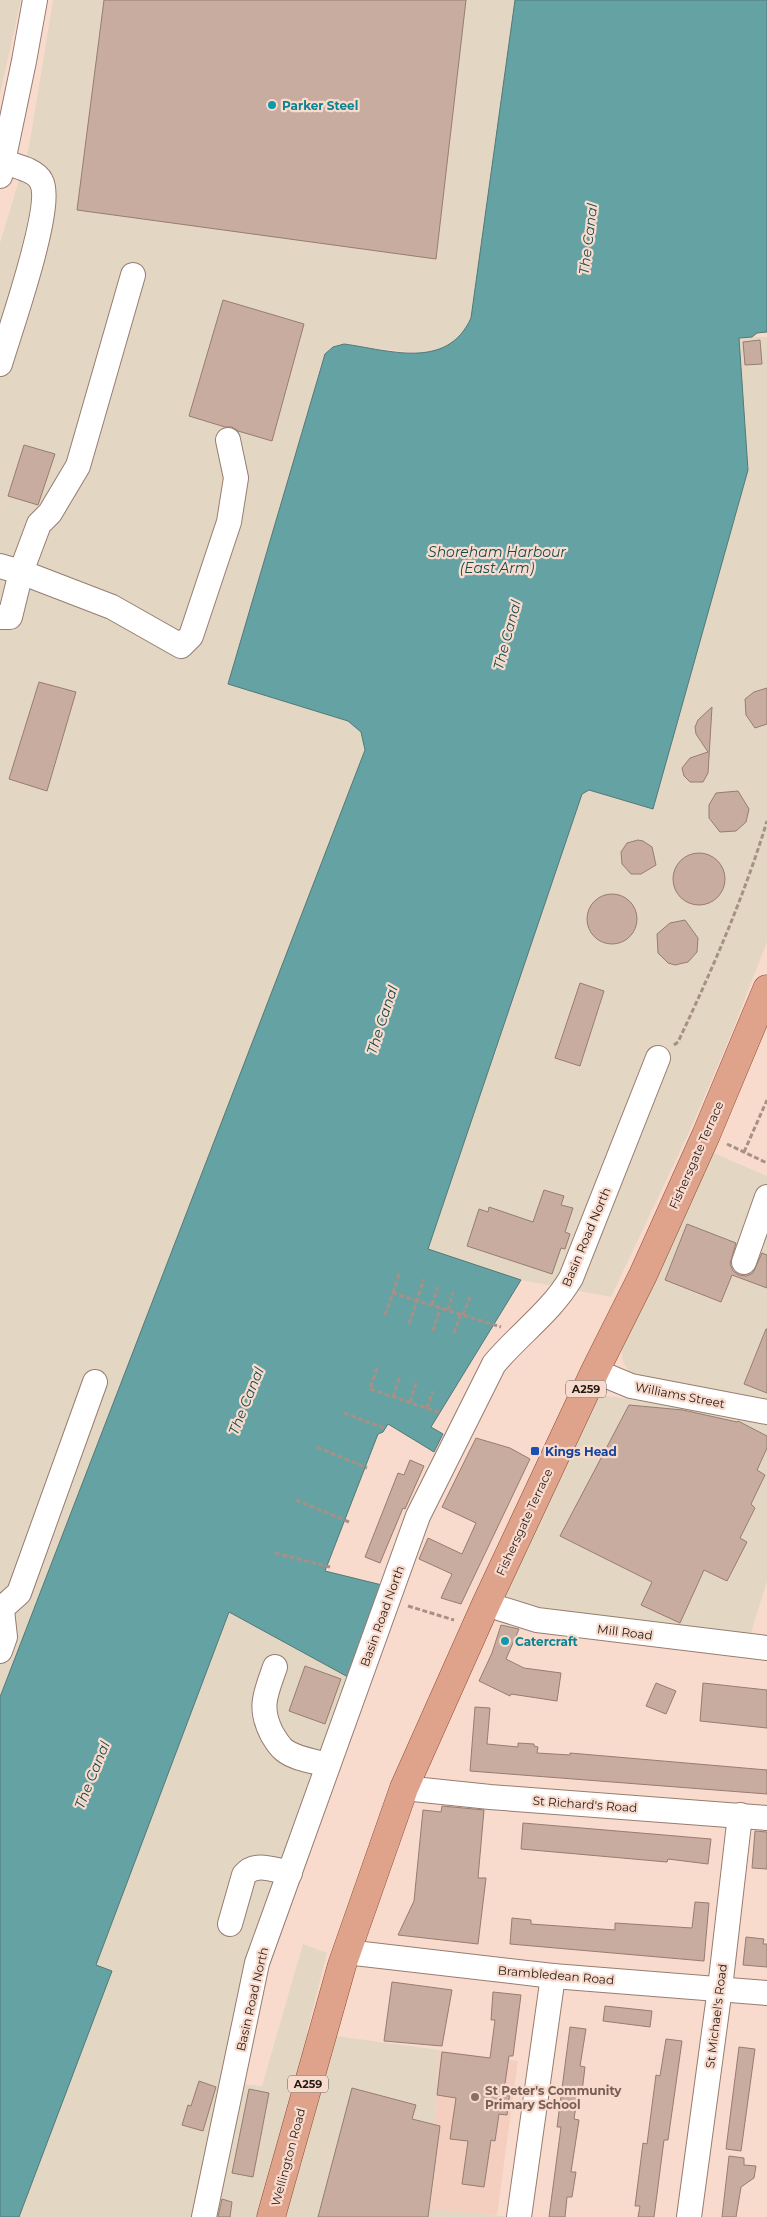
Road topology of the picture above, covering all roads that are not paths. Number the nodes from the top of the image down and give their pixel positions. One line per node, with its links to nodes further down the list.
1 (34, 0): 2 (street)
2 (2, 170): 4 (street)
3 (133, 275): 6 (street)
4 (0, 364)
5 (228, 440): 6 (street)
6 (10, 569): 7 (street)
7 (0, 617)
8 (767, 989): 12 (main road, Fishersgate Terrace / A259)
9 (658, 1058): 20 (street, Basin Road North)
10 (767, 1197): 11 (street)
11 (744, 1262)
12 (595, 1371): 14 (street, Williams Street); 15 (main road, Fishersgate Terrace / A259)
13 (95, 1382): 16 (street)
14 (767, 1412)
15 (486, 1604): 17 (street, Mill Road); 21 (main road, Fishersgate Terrace / A259)
16 (1, 1610): 18 (street)
17 (767, 1648)
18 (0, 1650)
19 (276, 1667): 20 (street)
20 (328, 1765): 24 (street, Basin Road North)
21 (404, 1788): 22 (street, St Richard's Road); 26 (main road, Fishersgate Terrace / A259)
22 (740, 1816): 23 (street, St Richard's Road); 28 (street, St Michael's Road)
23 (767, 1818)
24 (290, 1873): 25 (street); 30 (street, Basin Road North)
25 (230, 1924)
26 (346, 1952): 27 (street, Brambledean Road); 31 (main road, Wellington Road / A259)
27 (553, 1976): 28 (street, Brambledean Road); 32 (street)
28 (720, 1988): 29 (street, Brambledean Road); 33 (street, St Michael's Road)
29 (767, 1993)
30 (204, 2217)
31 (271, 2217)
32 (519, 2217)
33 (689, 2217)

